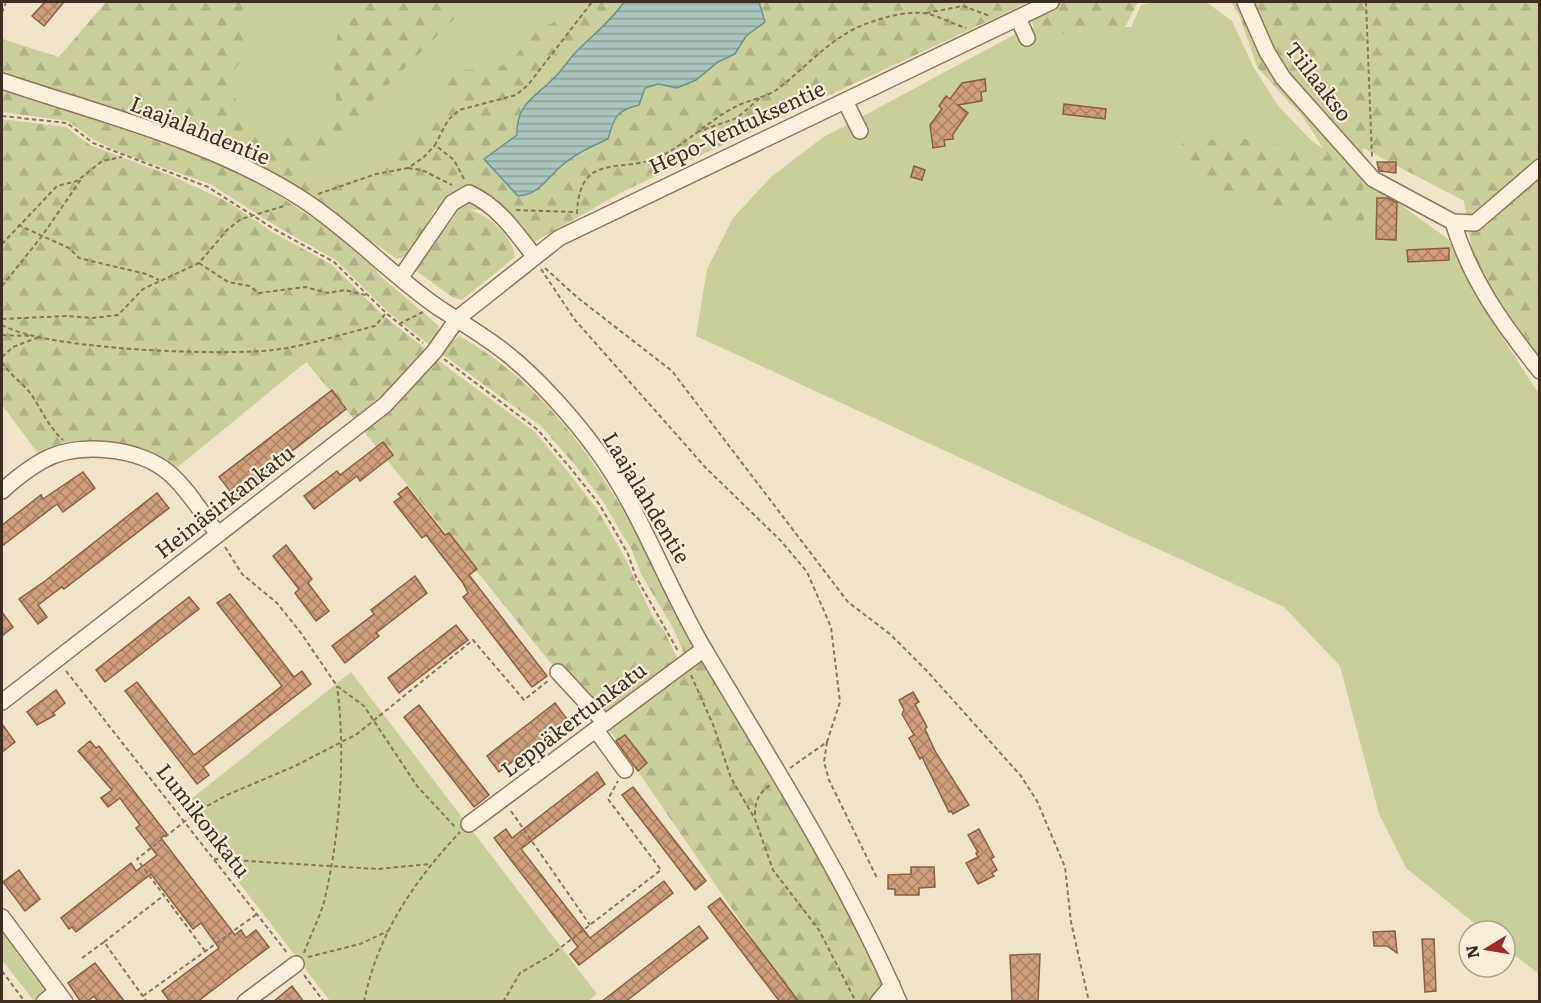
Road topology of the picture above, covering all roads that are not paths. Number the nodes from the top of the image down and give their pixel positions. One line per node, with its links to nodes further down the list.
1 (1051, 2): 3 (street, Hepo-Ventuksentie)
2 (1245, 2): 9 (street, Tiilaakso)
3 (1018, 18): 4 (street); 6 (street, Hepo-Ventuksentie)
4 (1026, 38)
5 (2, 81): 11 (street, Laajalahdentie)
6 (845, 100): 7 (street); 10 (street, Hepo-Ventuksentie)
7 (860, 131)
8 (1539, 167): 9 (street)
9 (1453, 222): 13 (street)
10 (534, 256): 11 (street); 12 (street, Hepo-Ventuksentie)
11 (401, 277): 12 (street, Laajalahdentie)
12 (458, 318): 15 (street, Heinäsirkankatu); 16 (street, Laajalahdentie)
13 (1539, 371)
14 (2, 491): 15 (street)
15 (218, 534): 18 (street, Heinäsirkankatu)
16 (704, 649): 19 (street, Leppäkertunkatu); 24 (street, Laajalahdentie)
17 (558, 672): 19 (street)
18 (2, 702)
19 (600, 727): 20 (street); 21 (street, Leppäkertunkatu)
20 (625, 770)
21 (464, 828)
22 (2, 917): 25 (street)
23 (296, 964): 27 (street)
24 (892, 985): 28 (street); 29 (street, Laajalahdentie)
25 (61, 996): 26 (street)
26 (44, 1002)
27 (245, 1002)
28 (878, 1002)
29 (899, 1002)

